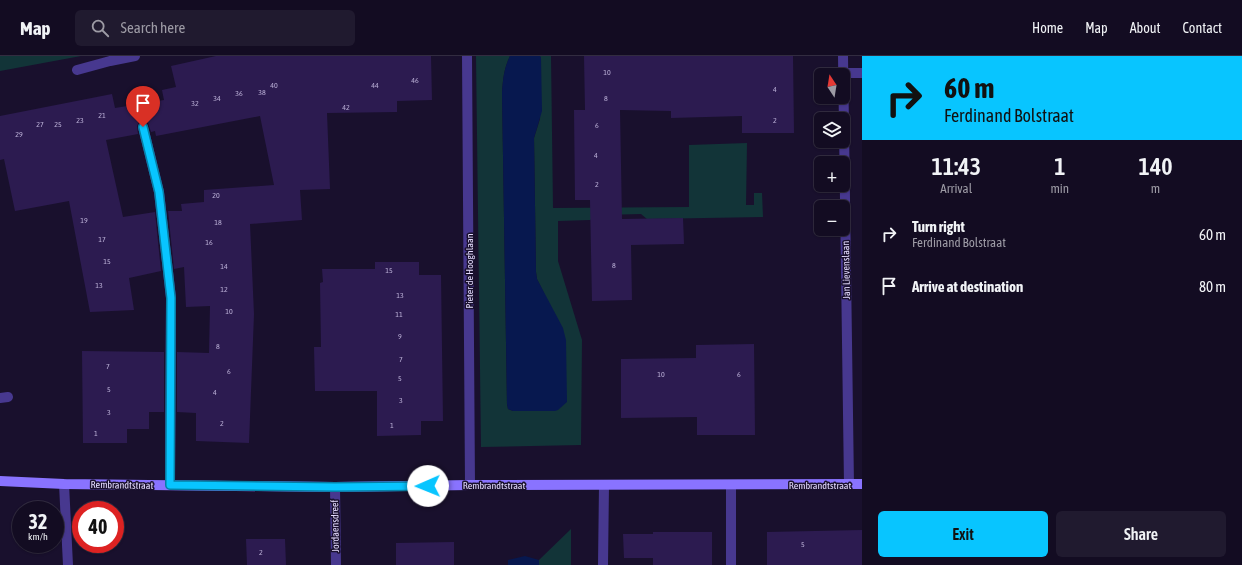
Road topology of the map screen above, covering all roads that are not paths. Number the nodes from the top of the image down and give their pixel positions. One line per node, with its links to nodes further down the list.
1 (135, 56): 4 (street)
2 (467, 56): 15 (street, Pieter de Hooghlaan)
3 (843, 56): 5 (street, Jan Lievenslaan)
4 (109, 58): 6 (street)
5 (844, 68)
6 (77, 70)
7 (850, 73): 8 (street)
8 (862, 73)
9 (844, 104): 18 (street, Jan Lievenslaan)
10 (143, 127): 14 (street)
11 (0, 481): 12 (street, Rembrandtstraat)
12 (64, 484): 14 (street, Rembrandtstraat); 20 (street)
13 (862, 484): 18 (street, Rembrandtstraat)
14 (170, 485): 19 (street, Rembrandtstraat)
15 (470, 485): 16 (street, Rembrandtstraat); 19 (street, Rembrandtstraat)
16 (604, 485): 17 (street, Rembrandtstraat); 22 (street)
17 (731, 485): 18 (street, Rembrandtstraat); 23 (street)
18 (849, 485)
19 (335, 487): 21 (street, Jordaensdreef)
20 (68, 565)
21 (336, 565)
22 (603, 565)
23 (731, 565)

